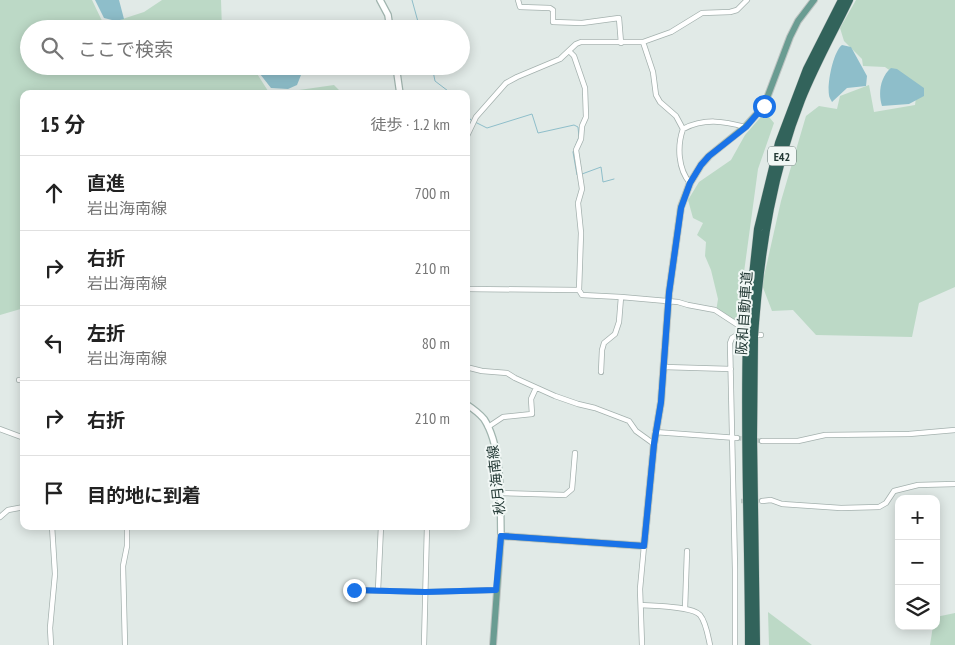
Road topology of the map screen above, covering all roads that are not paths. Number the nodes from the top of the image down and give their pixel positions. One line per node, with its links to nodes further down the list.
1 (380, 0): 7 (main road)
2 (518, 0): 9 (street)
3 (747, 0): 8 (street)
4 (814, 0): 13 (main road)
5 (842, 0): 21 (highway, 阪和自動車道 / E42)
6 (850, 0): 21 (highway, 阪和自動車道 / E42)
7 (389, 20)
8 (643, 42): 9 (street); 14 (street)
9 (621, 43): 10 (street)
10 (569, 51): 15 (street); 18 (street)
11 (397, 75): 12 (main road)
12 (399, 90)
13 (746, 127): 14 (street); 16 (main road)
14 (683, 129): 16 (street)
15 (470, 130)
16 (690, 183): 20 (main road)
17 (470, 289): 18 (street)
18 (579, 290): 19 (street)
19 (621, 297): 20 (street); 26 (street)
20 (668, 300): 22 (street); 23 (main road)
21 (752, 323): 22 (highway, 阪和自動車道 / E42, bridge)
22 (751, 335): 25 (street); 65 (highway, 阪和自動車道 / E42); 66 (highway, 阪和自動車道 / E42)
23 (664, 366): 25 (street); 32 (main road)
24 (470, 368): 27 (street)
25 (731, 369): 34 (street)
26 (601, 372)
27 (536, 388): 29 (street); 36 (street)
28 (470, 407): 29 (main road, 秋月海南線)
29 (488, 427): 39 (main road, 秋月海南線)
30 (0, 429): 33 (street)
31 (955, 430): 35 (street)
32 (656, 432): 34 (street); 36 (main road)
33 (20, 436)
34 (735, 438): 40 (street)
35 (762, 441)
36 (654, 444): 50 (main road)
37 (575, 453): 39 (street)
38 (955, 484): 42 (street)
39 (499, 493): 49 (main road, 秋月海南線)
40 (734, 501): 41 (street); 64 (street)
41 (741, 501)
42 (762, 501)
43 (20, 508): 44 (street)
44 (0, 517)
45 (52, 530): 58 (street)
46 (127, 530): 59 (street)
47 (381, 530): 53 (street)
48 (427, 530): 55 (street)
49 (501, 536): 50 (main road); 54 (main road)
50 (644, 546): 56 (street)
51 (687, 551): 57 (street)
52 (354, 590): 53 (street)
53 (378, 590): 55 (street)
54 (496, 590): 55 (street); 61 (main road)
55 (425, 592): 60 (street)
56 (641, 605): 57 (street); 62 (street)
57 (685, 609): 63 (street)
58 (51, 645)
59 (125, 645)
60 (424, 645)
61 (493, 645)
62 (642, 645)
63 (710, 645)
64 (735, 645)
65 (749, 645)
66 (756, 645)

